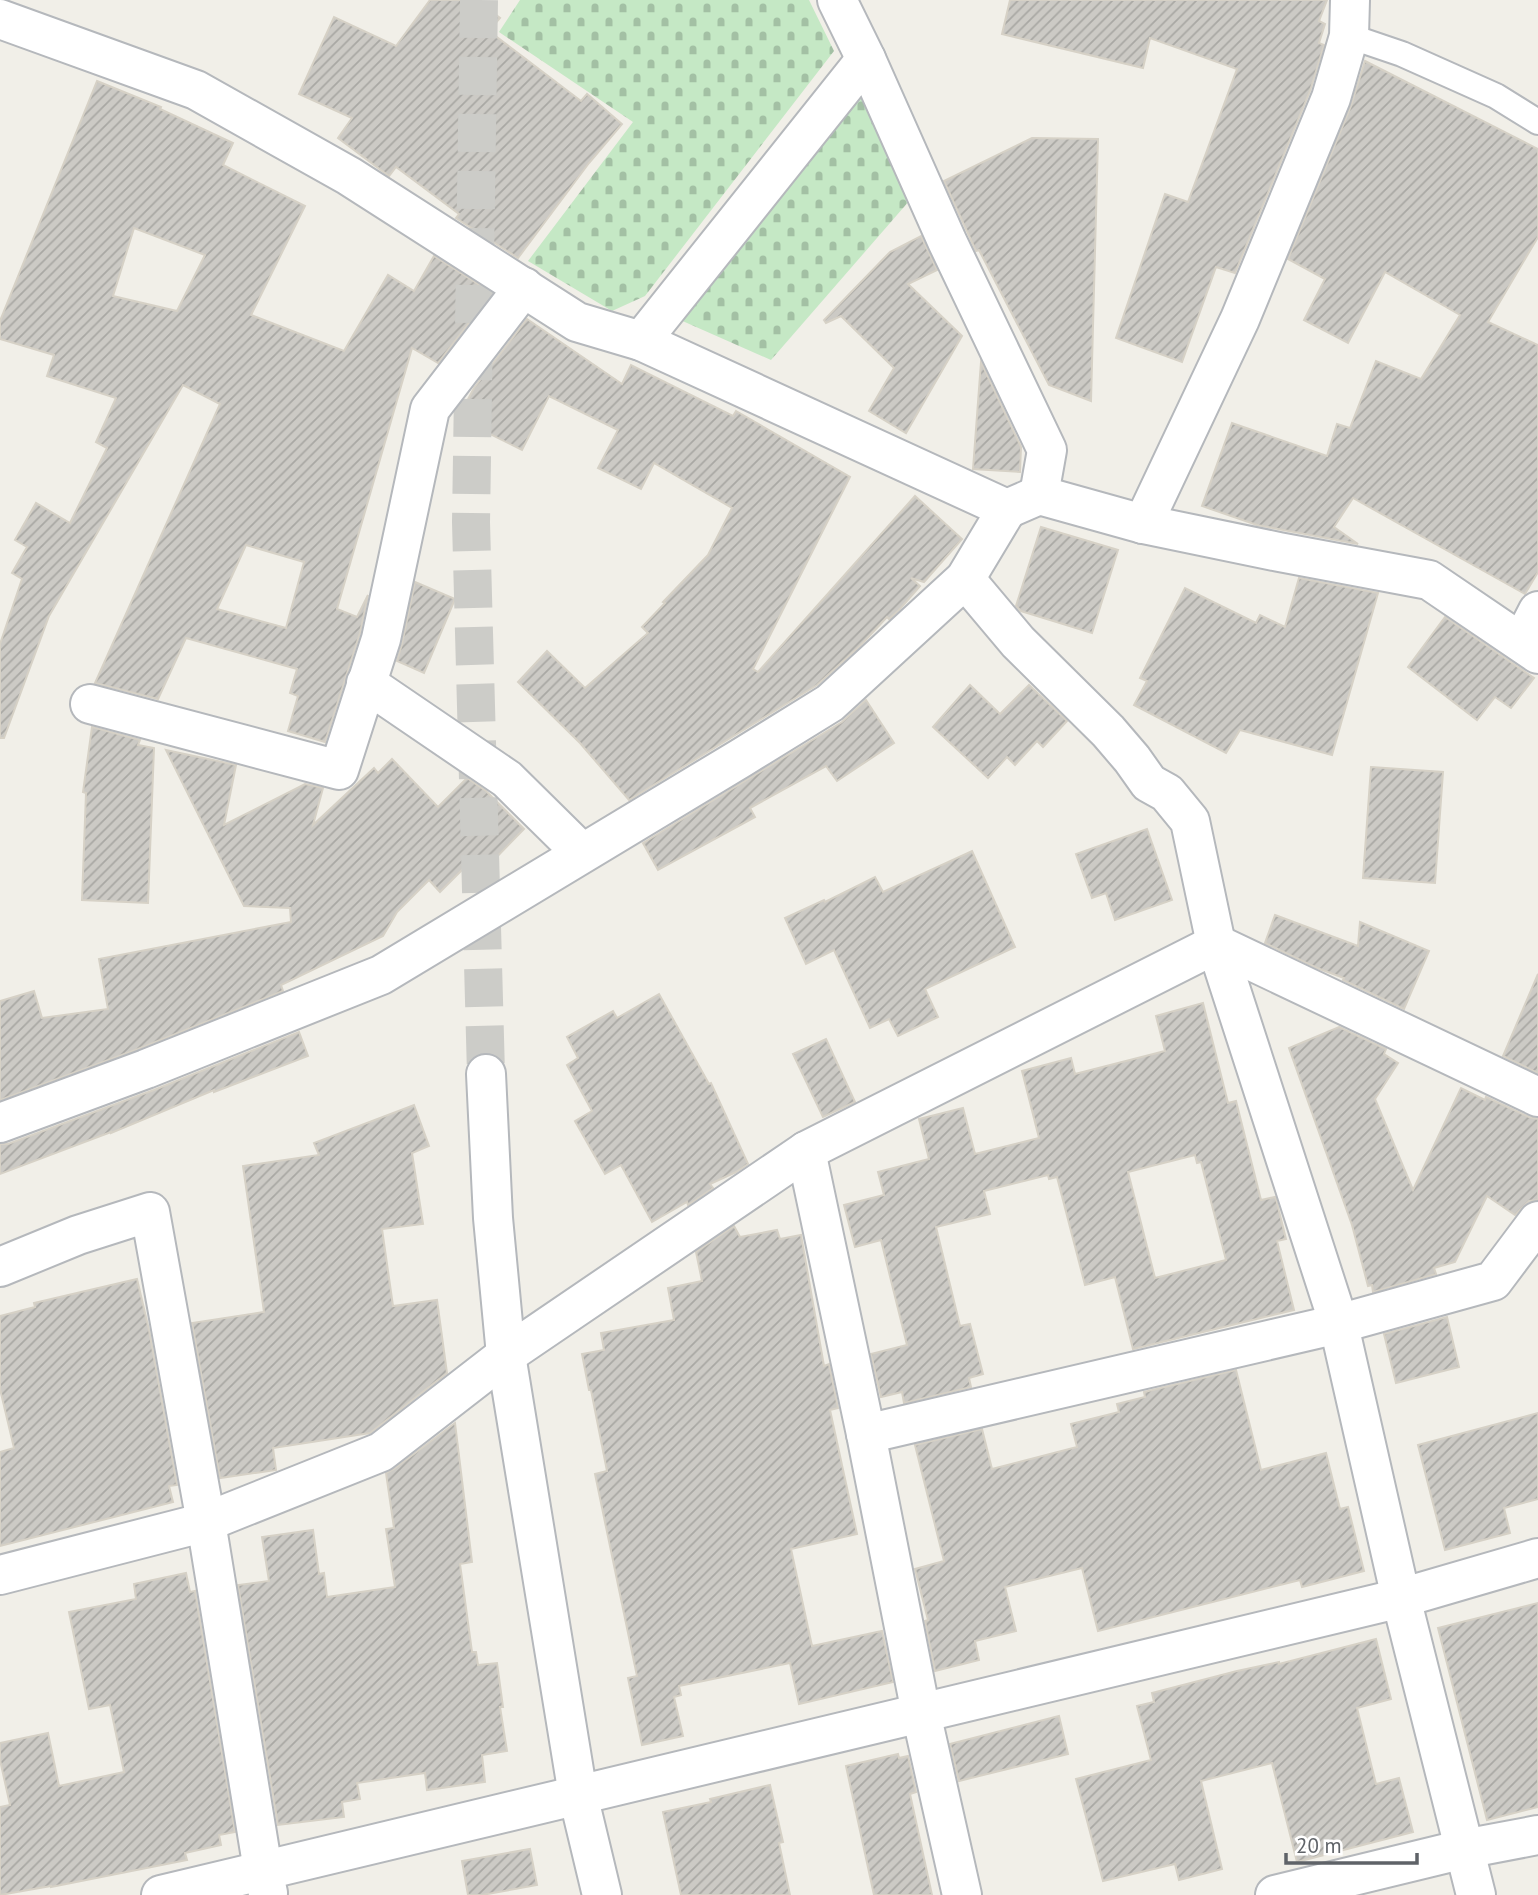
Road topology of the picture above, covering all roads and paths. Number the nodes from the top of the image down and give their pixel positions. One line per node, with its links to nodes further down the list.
1 (837, 0): 4 (street)
2 (1349, 18): 5 (lane); 9 (street)
3 (0, 19): 6 (street)
4 (866, 59): 7 (street); 8 (street)
5 (1538, 122)
6 (524, 287): 7 (street); 12 (street)
7 (641, 341): 8 (street)
8 (1023, 502): 9 (street); 10 (street)
9 (1143, 524): 11 (street)
10 (965, 579): 14 (street); 15 (street)
11 (1533, 636)
12 (366, 683): 13 (street); 14 (street)
13 (90, 704)
14 (582, 853): 18 (street)
15 (1216, 944): 17 (street); 19 (street); 22 (street)
16 (486, 1074): 23 (street)
17 (1538, 1097)
18 (0, 1123)
19 (806, 1152): 23 (street); 24 (street)
20 (1538, 1221): 22 (street)
21 (0, 1267): 25 (street)
22 (1338, 1324): 24 (street); 28 (street)
23 (506, 1355): 25 (street); 30 (street)
24 (866, 1434): 29 (street)
25 (206, 1522): 27 (street); 33 (street)
26 (1538, 1558): 28 (street)
27 (0, 1575)
28 (1401, 1598): 29 (street); 32 (street)
29 (921, 1713): 30 (street); 36 (street)
30 (578, 1795): 33 (street); 35 (street)
31 (1538, 1835): 32 (street)
32 (1464, 1849): 37 (street); 38 (street)
33 (266, 1883): 34 (street)
34 (161, 1895)
35 (602, 1895)
36 (962, 1895)
37 (1275, 1895)
38 (1476, 1895)

